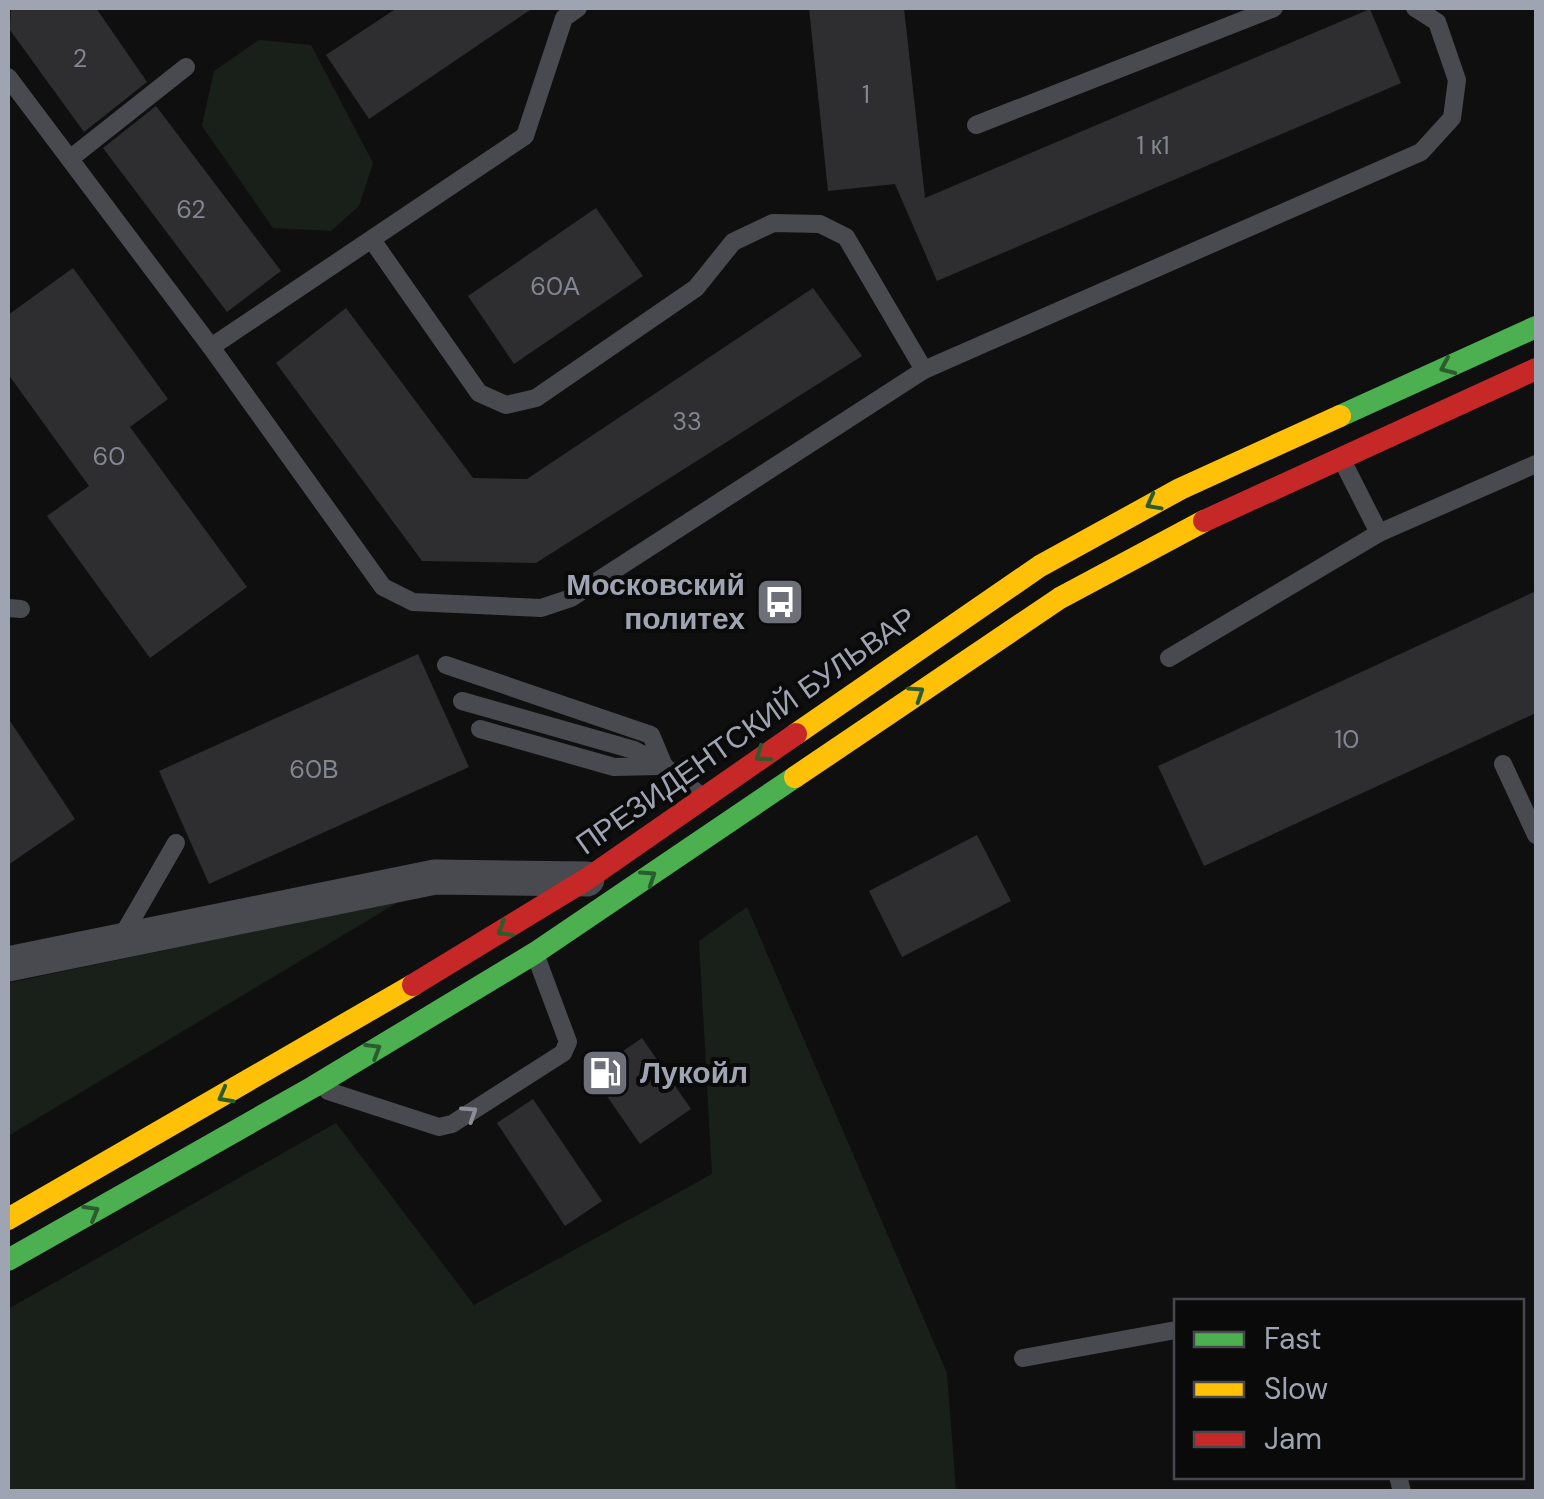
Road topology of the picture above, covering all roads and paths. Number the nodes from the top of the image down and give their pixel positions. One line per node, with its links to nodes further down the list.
1 (578, 8): 8 (lane)
2 (1274, 8): 6 (lane)
3 (1415, 8): 12 (lane)
4 (186, 67): 7 (lane)
5 (8, 77): 7 (lane)
6 (976, 125)
7 (71, 158): 10 (lane)
8 (372, 240): 10 (lane); 12 (lane)
9 (1536, 327): 22 (main road, ПРЕЗИДЕНТСКИЙ БУЛЬВАР, one-way to 22)
10 (211, 346): 12 (lane)
11 (1536, 369): 13 (main road)
12 (924, 370)
13 (1339, 455): 15 (lane); 27 (main road, one-way to 13)
14 (1536, 464): 15 (lane)
15 (1378, 534): 16 (lane)
16 (1168, 658)
17 (446, 665): 21 (lane)
18 (462, 701): 21 (lane)
19 (480, 729): 21 (lane)
20 (1503, 764): 23 (lane)
21 (664, 766): 22 (lane)
22 (702, 797): 25 (main road, ПРЕЗИДЕНТСКИЙ БУЛЬВАР)
23 (1536, 834)
24 (176, 843): 26 (lane)
25 (587, 879): 26 (street); 30 (main road, ПРЕЗИДЕНТСКИЙ БУЛЬВАР, one-way to 30)
26 (120, 940): 28 (street)
27 (535, 953): 29 (main road, one-way to 27); 29 (lane, one-way to 27)
28 (8, 964)
29 (312, 1087): 31 (main road, one-way to 29)
30 (8, 1219)
31 (8, 1260)
32 (1174, 1330): 33 (lane)
33 (1023, 1358)

